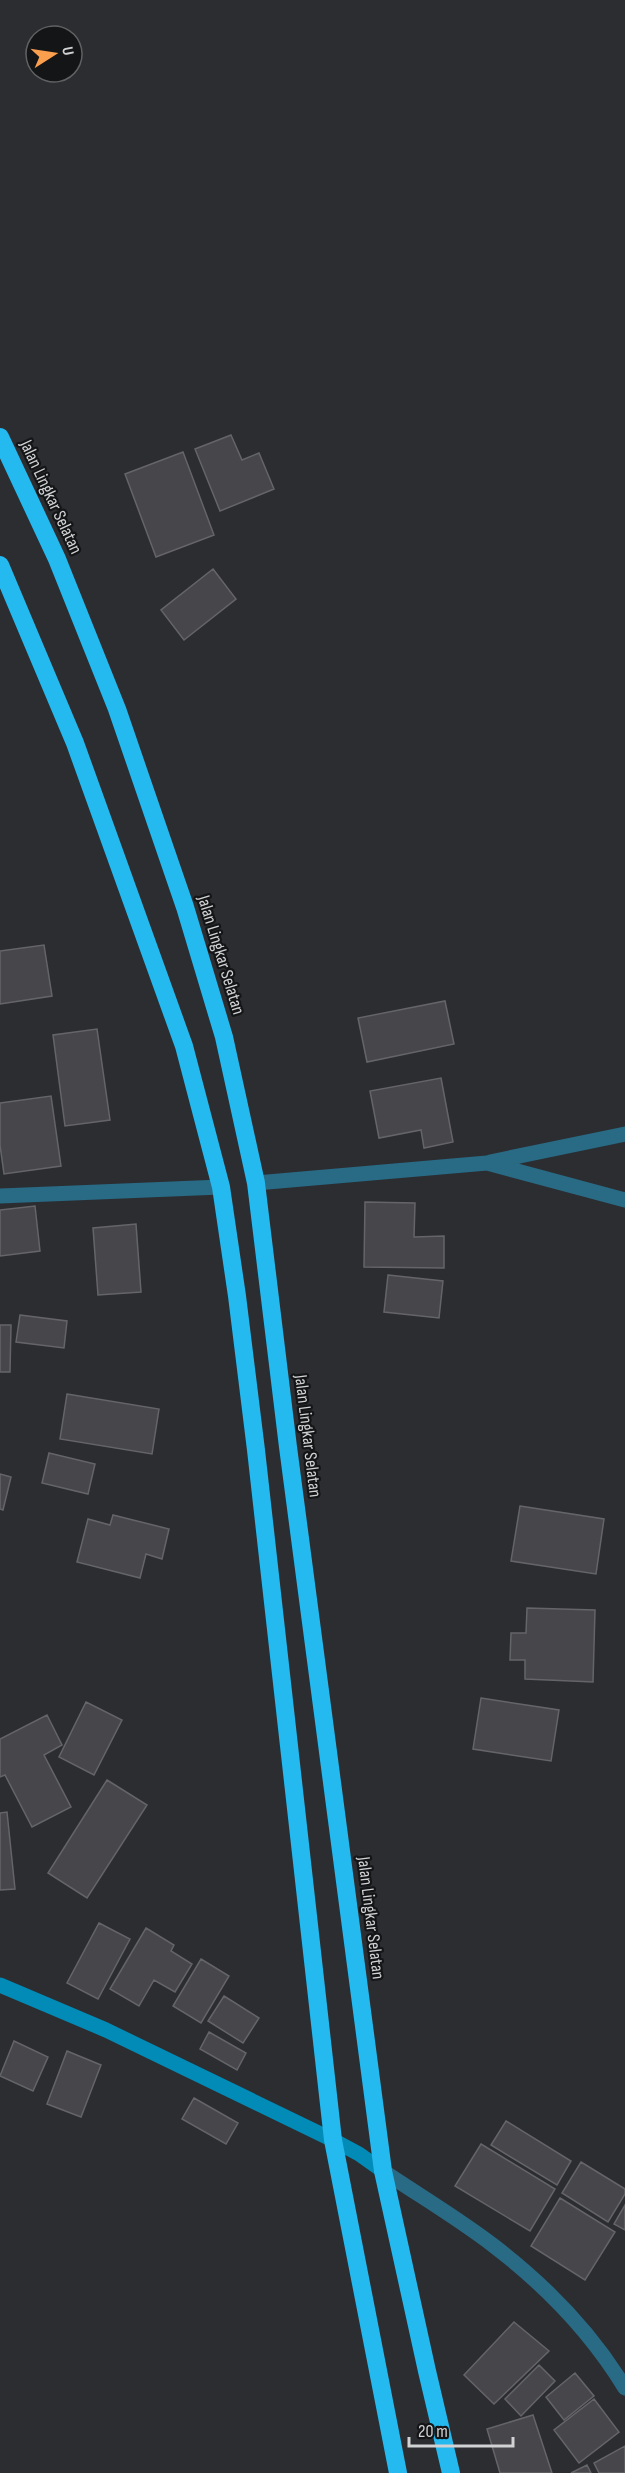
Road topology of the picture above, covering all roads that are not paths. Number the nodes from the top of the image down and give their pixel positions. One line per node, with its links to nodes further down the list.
1 (0, 437): 5 (highway, Jalan Lingkar Selatan)
2 (0, 565): 6 (highway)
3 (625, 1134): 4 (street)
4 (487, 1163): 5 (street); 8 (street)
5 (256, 1183): 9 (highway, Jalan Lingkar Selatan)
6 (221, 1187): 7 (street); 10 (highway)
7 (0, 1196)
8 (625, 1200)
9 (288, 1447): 10 (highway); 13 (highway, Jalan Lingkar Selatan)
10 (256, 1450): 12 (highway)
11 (0, 1985): 12 (street)
12 (333, 2140): 13 (street); 15 (highway)
13 (383, 2171): 14 (street); 16 (highway, Jalan Lingkar Selatan)
14 (625, 2388)
15 (398, 2473)
16 (451, 2473)

